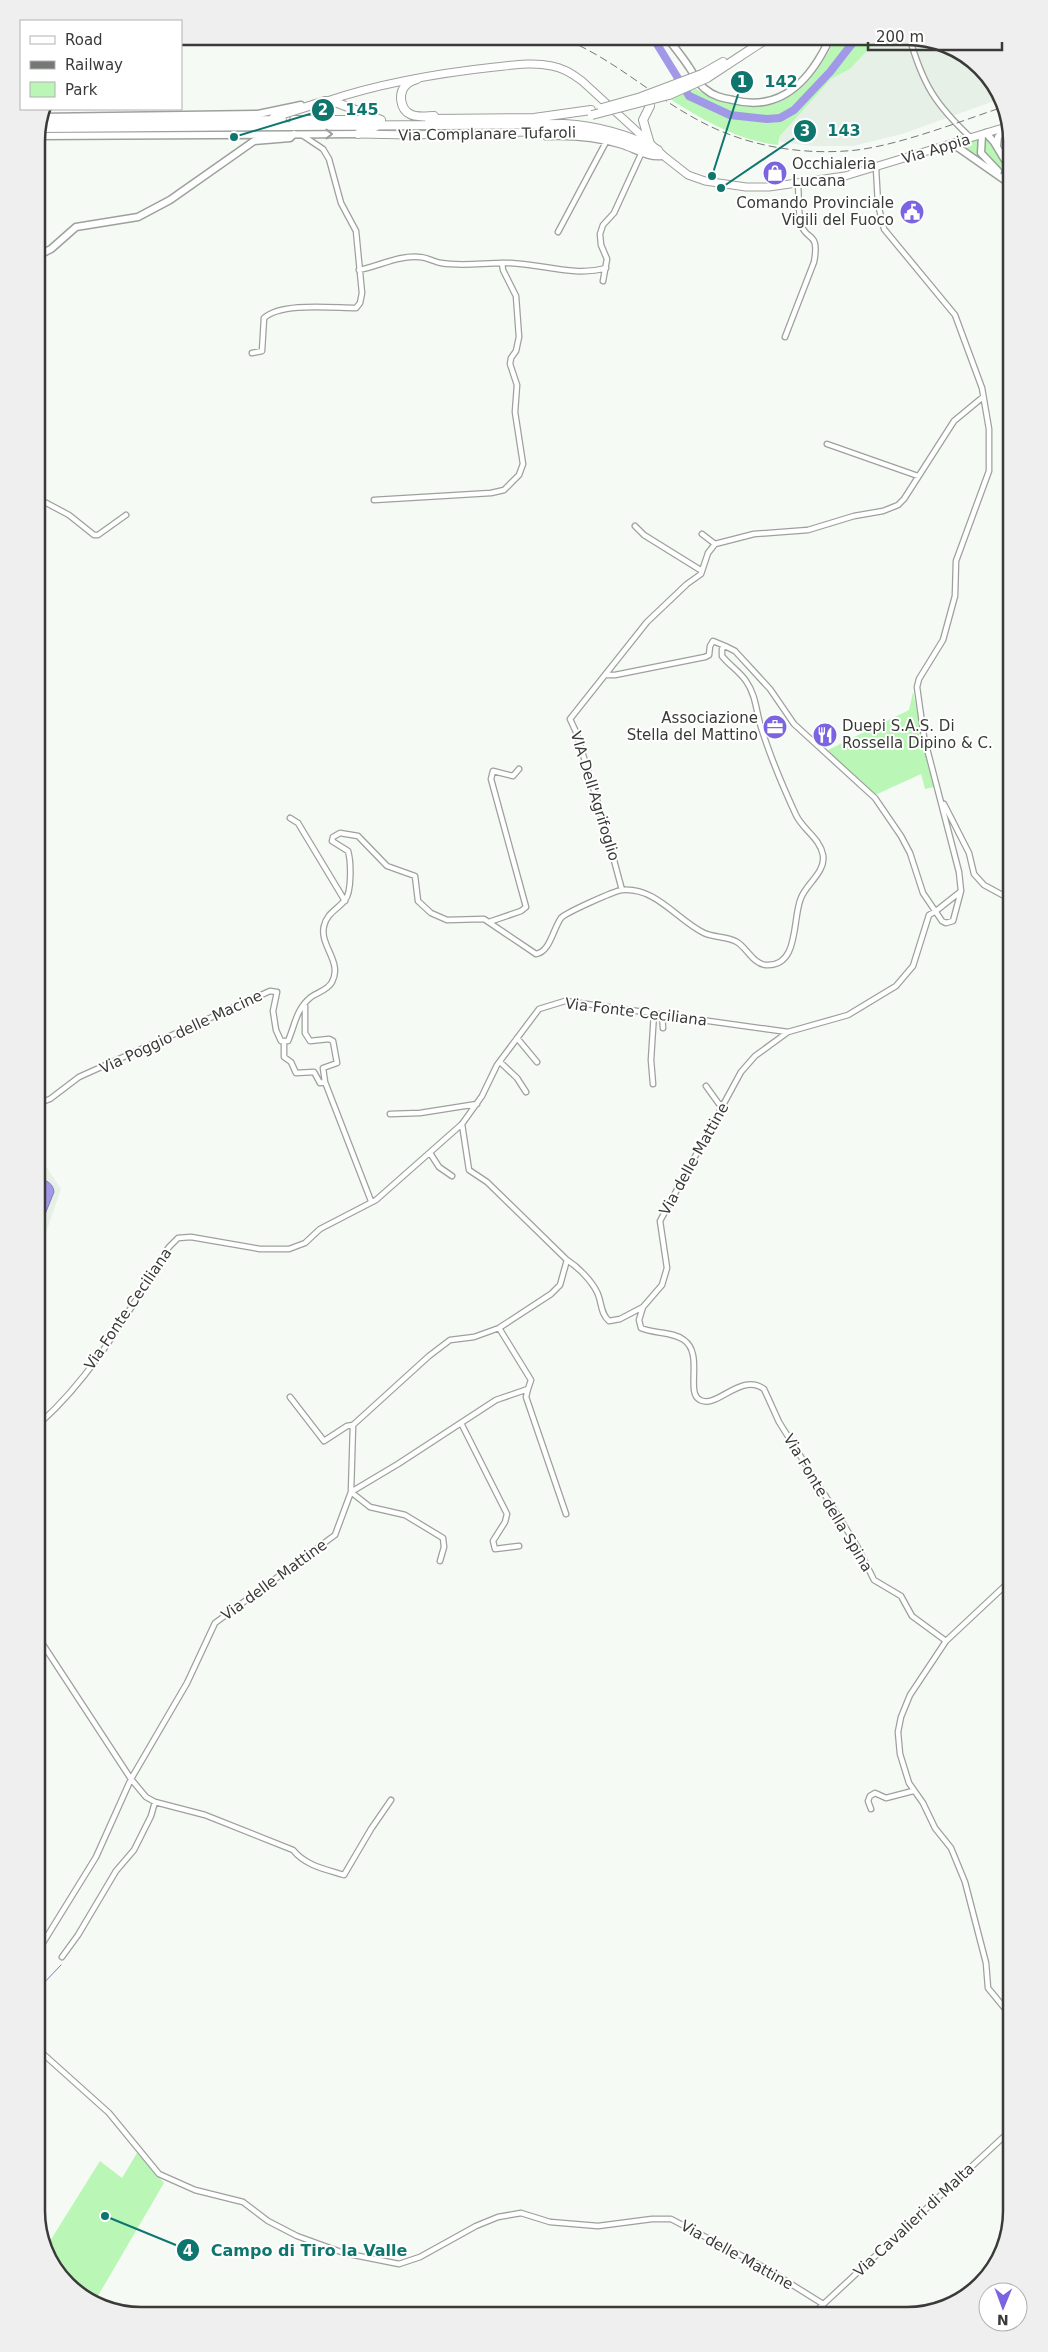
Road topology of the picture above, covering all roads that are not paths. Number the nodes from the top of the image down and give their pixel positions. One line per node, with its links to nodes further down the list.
1 (672, 45): 4 (main road)
2 (749, 45): 6 (highway)
3 (756, 45): 6 (highway)
4 (828, 45)
5 (912, 45): 24 (street)
6 (704, 76): 8 (highway, bridge); 10 (highway, bridge)
7 (417, 79): 9 (main road); 13 (highway); 26 (main road)
8 (669, 95): 10 (highway, bridge); 26 (highway, bridge)
9 (325, 102): 11 (main road); 12 (highway); 14 (highway)
10 (592, 113): 13 (highway)
11 (48, 117)
12 (249, 121): 14 (highway); 15 (highway)
13 (501, 121): 14 (highway); 29 (highway)
14 (381, 122): 16 (highway); 20 (highway)
15 (47, 123)
16 (46, 128)
17 (1002, 128): 21 (main road, Via Appia)
18 (1002, 131): 28 (main road)
19 (297, 134): 20 (main road, Via Complanare Tufaroli, one-way to 20); 22 (main road, Via Complanare Tufaroli); 38 (main road); 41 (street)
20 (358, 134): 32 (main road, Via Complanare Tufaroli)
21 (984, 134): 24 (main road, Via Appia); 28 (main road); 34 (main road)
22 (45, 136)
23 (546, 137): 25 (street)
24 (971, 138): 27 (main road, Via Appia)
25 (606, 142): 30 (street); 37 (street)
26 (650, 144): 29 (main road)
27 (953, 144): 33 (main road, Via Appia); 35 (main road)
28 (998, 146): 31 (main road)
29 (658, 150): 32 (main road)
30 (641, 154): 32 (street); 40 (street)
31 (1003, 156)
32 (664, 157): 36 (main road, Via Appia)
33 (876, 168): 36 (main road, Via Appia); 45 (street)
34 (1003, 177)
35 (1003, 178)
36 (798, 184): 43 (street)
37 (558, 232)
38 (45, 252)
39 (502, 263): 40 (street); 41 (street); 48 (street)
40 (606, 268): 42 (street)
41 (359, 270): 44 (street)
42 (603, 281)
43 (785, 337)
44 (252, 353)
45 (983, 397): 47 (street); 58 (street)
46 (827, 444): 47 (street)
47 (918, 476): 53 (street)
48 (374, 500)
49 (45, 502): 50 (street)
50 (126, 515)
51 (635, 526): 54 (street)
52 (702, 534): 53 (street)
53 (715, 544): 54 (street, VIA Dell'Agrifoglio)
54 (702, 571): 56 (street, VIA Dell'Agrifoglio)
55 (725, 646): 56 (street); 60 (street); 64 (street)
56 (606, 674): 60 (street, VIA Dell'Agrifoglio)
57 (519, 768): 65 (street)
58 (941, 798): 61 (street); 62 (street)
59 (290, 818): 63 (street)
60 (622, 890): 65 (street)
61 (961, 891): 64 (street, Via delle Mattine); 64 (street)
62 (1003, 895)
63 (345, 901): 65 (street); 66 (street)
64 (937, 912): 70 (street, Via delle Mattine)
65 (489, 922)
66 (305, 1003): 72 (street); 75 (street)
67 (654, 1013): 68 (street, Via Fonte Ceciliana); 71 (street, Via Fonte Ceciliana); 76 (street)
68 (662, 1014): 69 (street); 70 (street, Via Fonte Ceciliana)
69 (662, 1028)
70 (788, 1032): 81 (street, Via delle Mattine)
71 (517, 1038): 73 (street, Via Fonte Ceciliana); 74 (street)
72 (284, 1042): 75 (street, Via Poggio delle Macine); 79 (street, Via Poggio delle Macine)
73 (500, 1062): 78 (street); 80 (street, Via Fonte Ceciliana)
74 (536, 1062)
75 (325, 1082): 86 (street)
76 (653, 1084)
77 (706, 1086): 81 (street)
78 (526, 1092)
79 (45, 1101)
80 (477, 1104): 82 (street); 83 (street, Via Fonte Ceciliana)
81 (724, 1105): 88 (street, Via delle Mattine)
82 (390, 1114)
83 (462, 1124): 84 (street, Via Fonte Ceciliana); 87 (street)
84 (430, 1153): 85 (street); 86 (street, Via Fonte Ceciliana)
85 (452, 1176)
86 (371, 1201): 92 (street, Via Fonte Ceciliana)
87 (567, 1260): 88 (street, Via delle Mattine); 89 (street)
88 (643, 1308): 100 (street, Via Fonte della Spina)
89 (499, 1328): 90 (street); 94 (street)
90 (528, 1389): 93 (street); 96 (street)
91 (290, 1397): 94 (street)
92 (45, 1417)
93 (461, 1423): 95 (street); 97 (street)
94 (353, 1426): 95 (street, Via delle Mattine)
95 (351, 1492): 98 (street); 102 (street, Via delle Mattine)
96 (566, 1514)
97 (519, 1546)
98 (440, 1561)
99 (1003, 1588): 100 (street)
100 (946, 1641): 103 (street)
101 (45, 1648): 102 (street)
102 (131, 1779): 105 (street); 107 (street, Via delle Mattine)
103 (913, 1791): 106 (street); 109 (street)
104 (391, 1800): 105 (street)
105 (155, 1802): 108 (street)
106 (871, 1809)
107 (45, 1940)
108 (62, 1957)
109 (1003, 2006)
110 (45, 2056): 112 (street, Via delle Mattine)
111 (1003, 2137): 112 (street, Via Cavalieri di Malta)
112 (823, 2304): 113 (street, Via Cavalieri di Malta)
113 (820, 2307)

